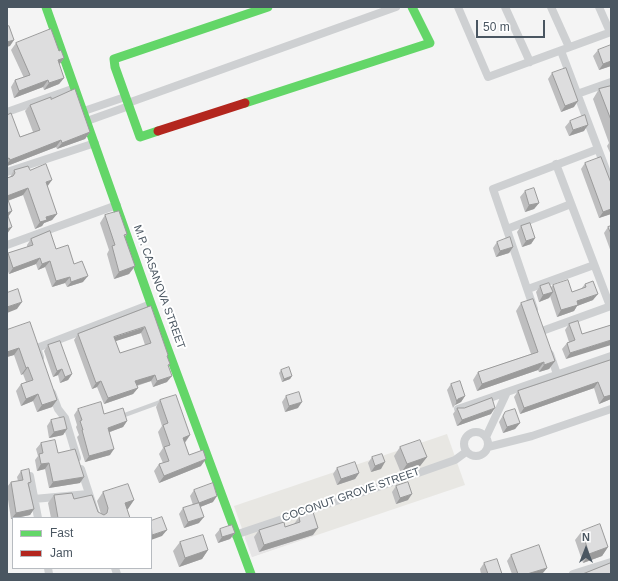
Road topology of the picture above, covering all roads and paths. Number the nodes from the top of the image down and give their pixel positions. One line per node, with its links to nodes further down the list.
1 (46, 7): 14 (street, M.P. CASANOVA STREET)
2 (268, 7): 16 (street)
3 (396, 7): 16 (street)
4 (412, 7): 16 (street)
5 (458, 7): 12 (street)
6 (505, 7): 12 (street)
7 (551, 7): 10 (street)
8 (599, 7): 9 (street)
9 (610, 32): 10 (street)
10 (569, 47): 11 (street)
11 (560, 50): 12 (street); 15 (street)
12 (530, 62)
13 (611, 82): 15 (street)
14 (76, 88): 17 (street, M.P. CASANOVA STREET); 18 (street)
15 (577, 94): 21 (street)
16 (127, 102): 17 (street); 19 (street)
17 (84, 111): 19 (street, M.P. CASANOVA STREET)
18 (7, 112)
19 (87, 121): 20 (street, M.P. CASANOVA STREET)
20 (95, 143): 23 (street); 26 (street, M.P. CASANOVA STREET)
21 (598, 149): 22 (street); 24 (street)
22 (556, 164): 25 (street); 27 (street)
23 (7, 172)
24 (611, 183)
25 (571, 204): 27 (street); 29 (street)
26 (117, 205): 28 (street); 31 (street, M.P. CASANOVA STREET)
27 (507, 229): 30 (street)
28 (7, 245)
29 (594, 265): 30 (street); 32 (street)
30 (528, 289): 33 (street)
31 (152, 304): 35 (street); 51 (street, M.P. CASANOVA STREET)
32 (610, 306): 33 (street)
33 (542, 331): 36 (street)
34 (611, 356): 36 (street)
35 (42, 364)
36 (557, 374): 38 (street)
37 (50, 386): 47 (street)
38 (507, 392): 40 (street); 43 (street)
39 (171, 398): 42 (lane)
40 (458, 409)
41 (611, 409): 44 (street)
42 (122, 416)
43 (486, 437): 44 (street); 45 (street)
44 (488, 447): 45 (street)
45 (466, 452): 51 (street, COCONUT GROVE STREET)
46 (30, 476): 48 (street)
47 (88, 494): 48 (street); 50 (street)
48 (34, 499): 49 (street)
49 (38, 517)
50 (97, 517)
51 (235, 535): 53 (street, M.P. CASANOVA STREET)
52 (611, 562): 54 (street)
53 (250, 574)
54 (573, 574)

